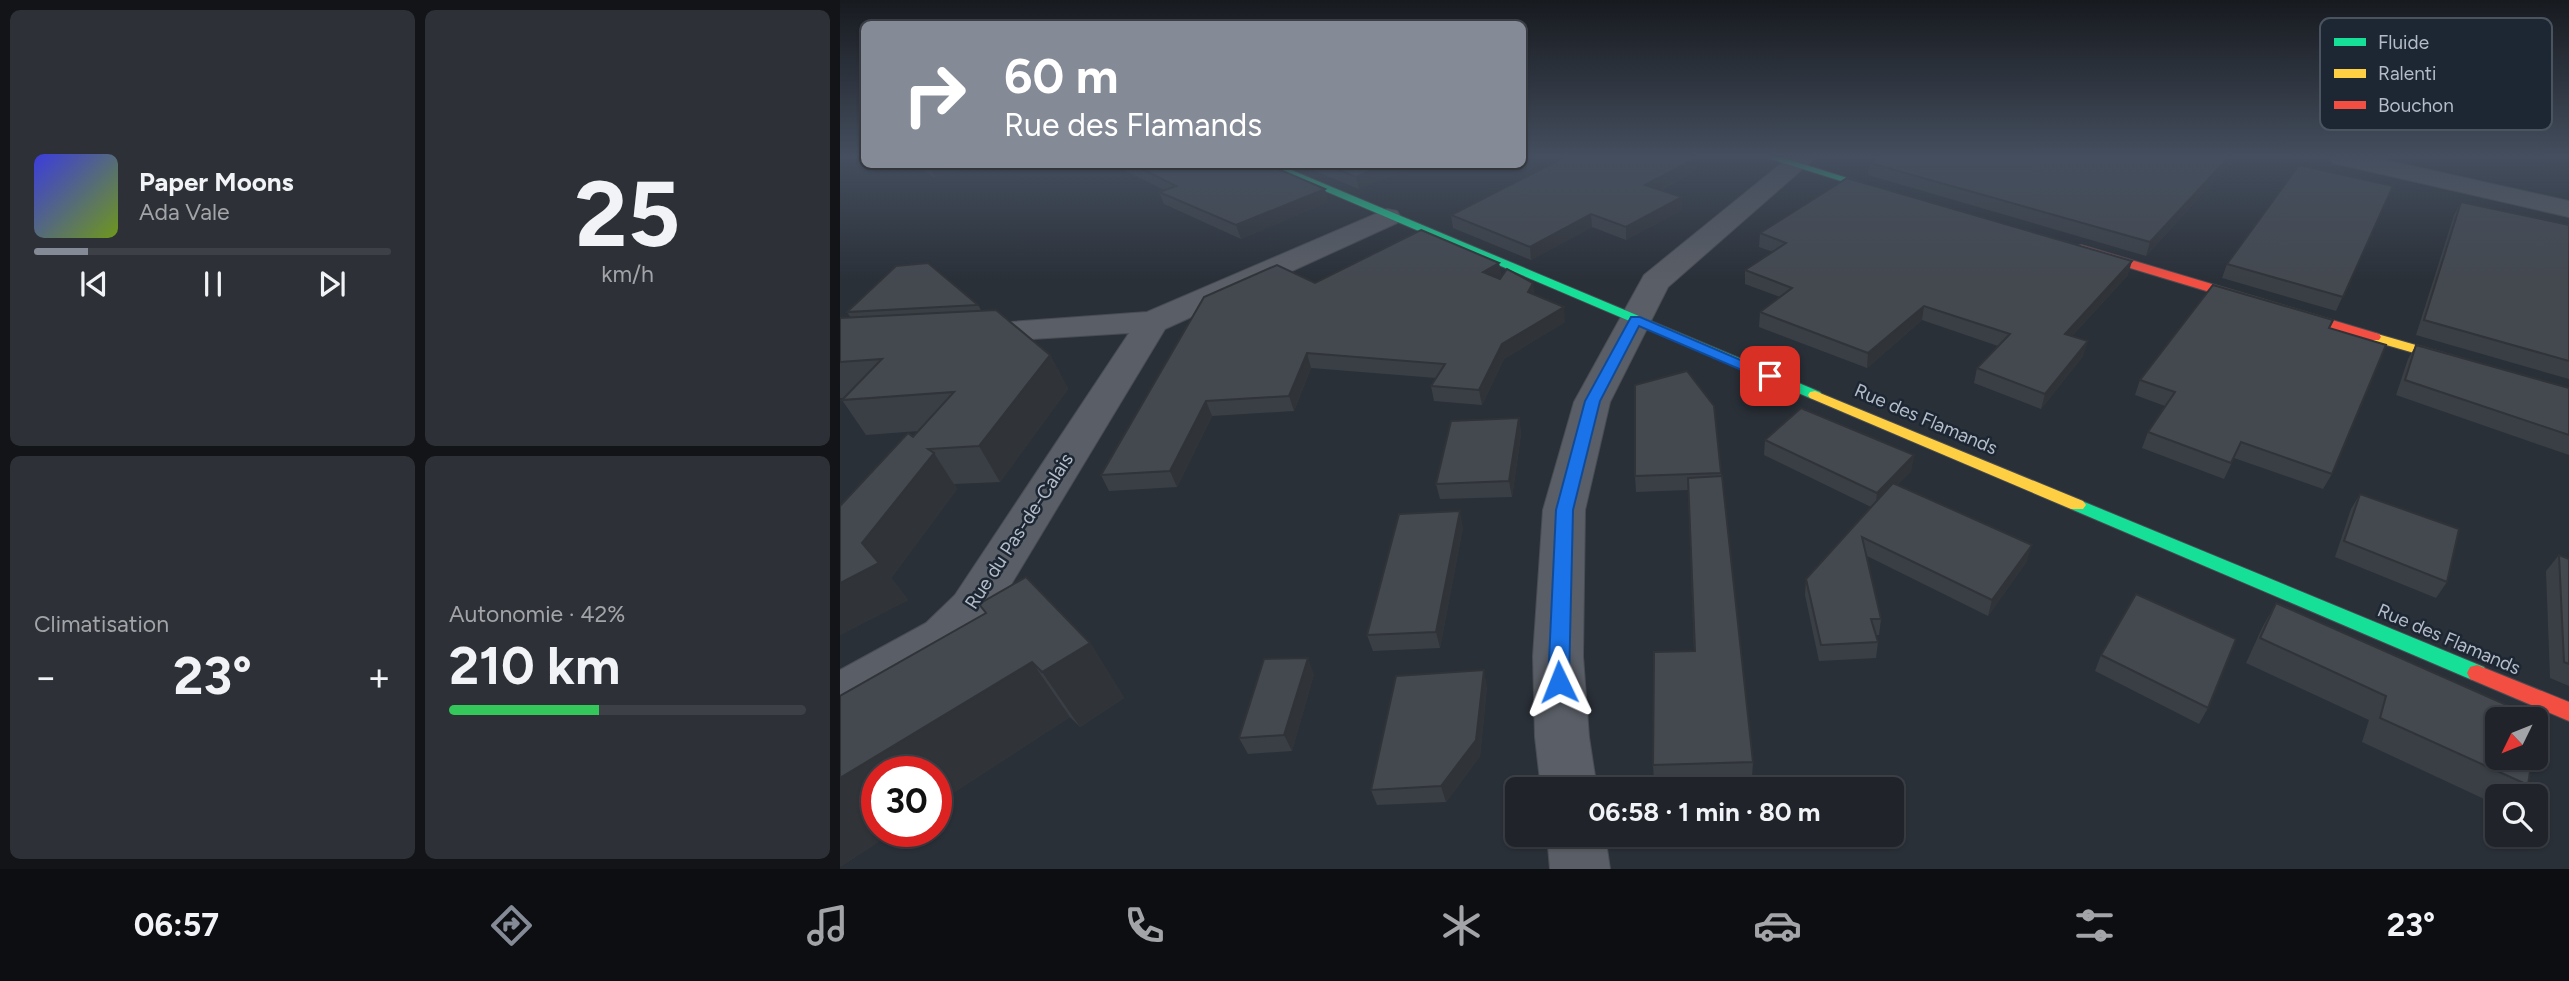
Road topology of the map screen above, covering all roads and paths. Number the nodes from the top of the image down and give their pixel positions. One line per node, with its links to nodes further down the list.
1 (1345, 199): 5 (street, Rue des Flamands)
2 (1747, 199): 7 (street)
3 (2523, 199): 4 (street)
4 (2569, 209)
5 (1387, 217): 7 (street, Rue des Flamands); 8 (street)
6 (2065, 245): 10 (street)
7 (1636, 320): 12 (street, Rue des Flamands); 13 (street)
8 (1153, 322): 9 (street); 11 (street, Rue du Pas-de-Calais)
9 (935, 334)
10 (2476, 367)
11 (840, 695)
12 (2569, 712)
13 (1567, 777)
14 (1577, 847): 15 (street)
15 (1580, 869)

